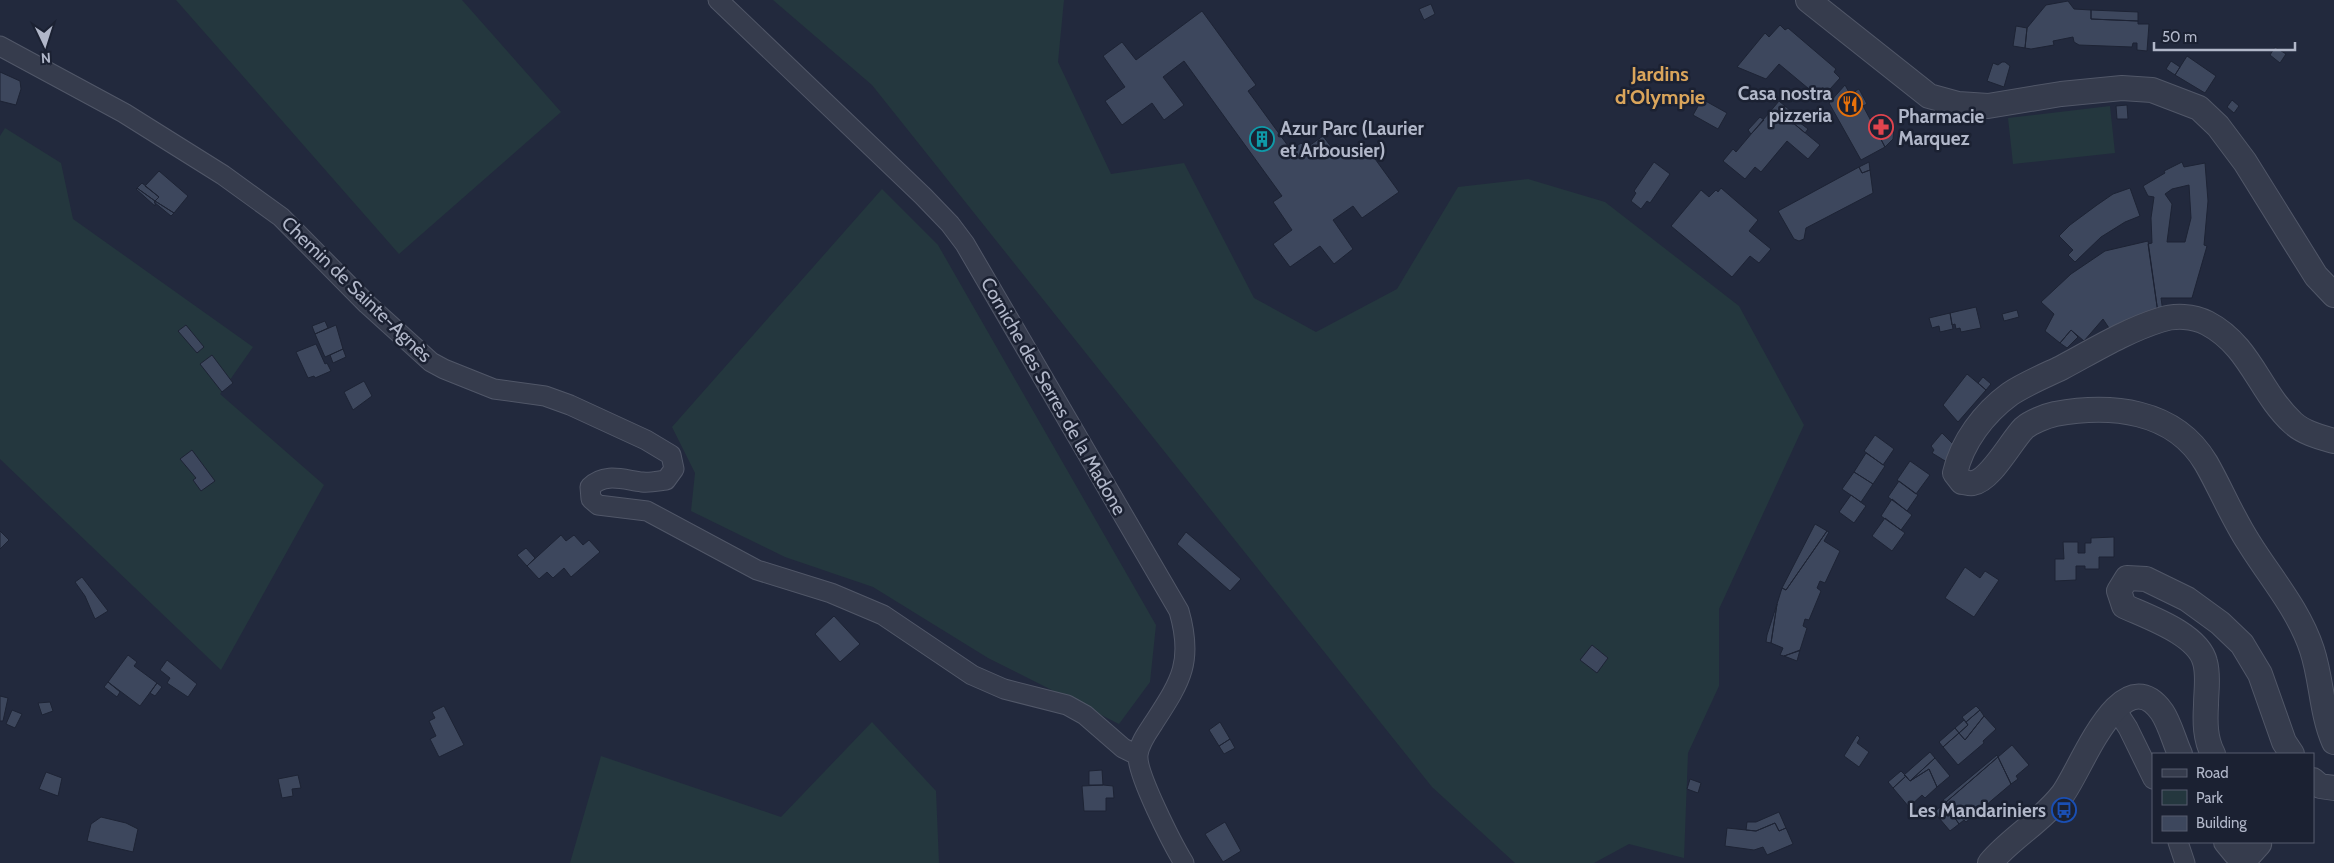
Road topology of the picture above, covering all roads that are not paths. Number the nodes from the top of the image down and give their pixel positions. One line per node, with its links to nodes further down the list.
1 (718, 0): 11 (street, Corniche des Serres de la Madone)
2 (1808, 0): 4 (street)
3 (0, 46): 11 (street, Chemin de Sainte-Agnès)
4 (2334, 295)
5 (2334, 441): 7 (street)
6 (2115, 708): 8 (street); 12 (street); 19 (street)
7 (2334, 742)
8 (2180, 753)
9 (2214, 753): 10 (street)
10 (2291, 753)
11 (1138, 755): 18 (street)
12 (2152, 777)
13 (2314, 781): 14 (street)
14 (2334, 788)
15 (2178, 843): 20 (street)
16 (2227, 843): 17 (street)
17 (2258, 843)
18 (1184, 863)
19 (1990, 863)
20 (2185, 863)

